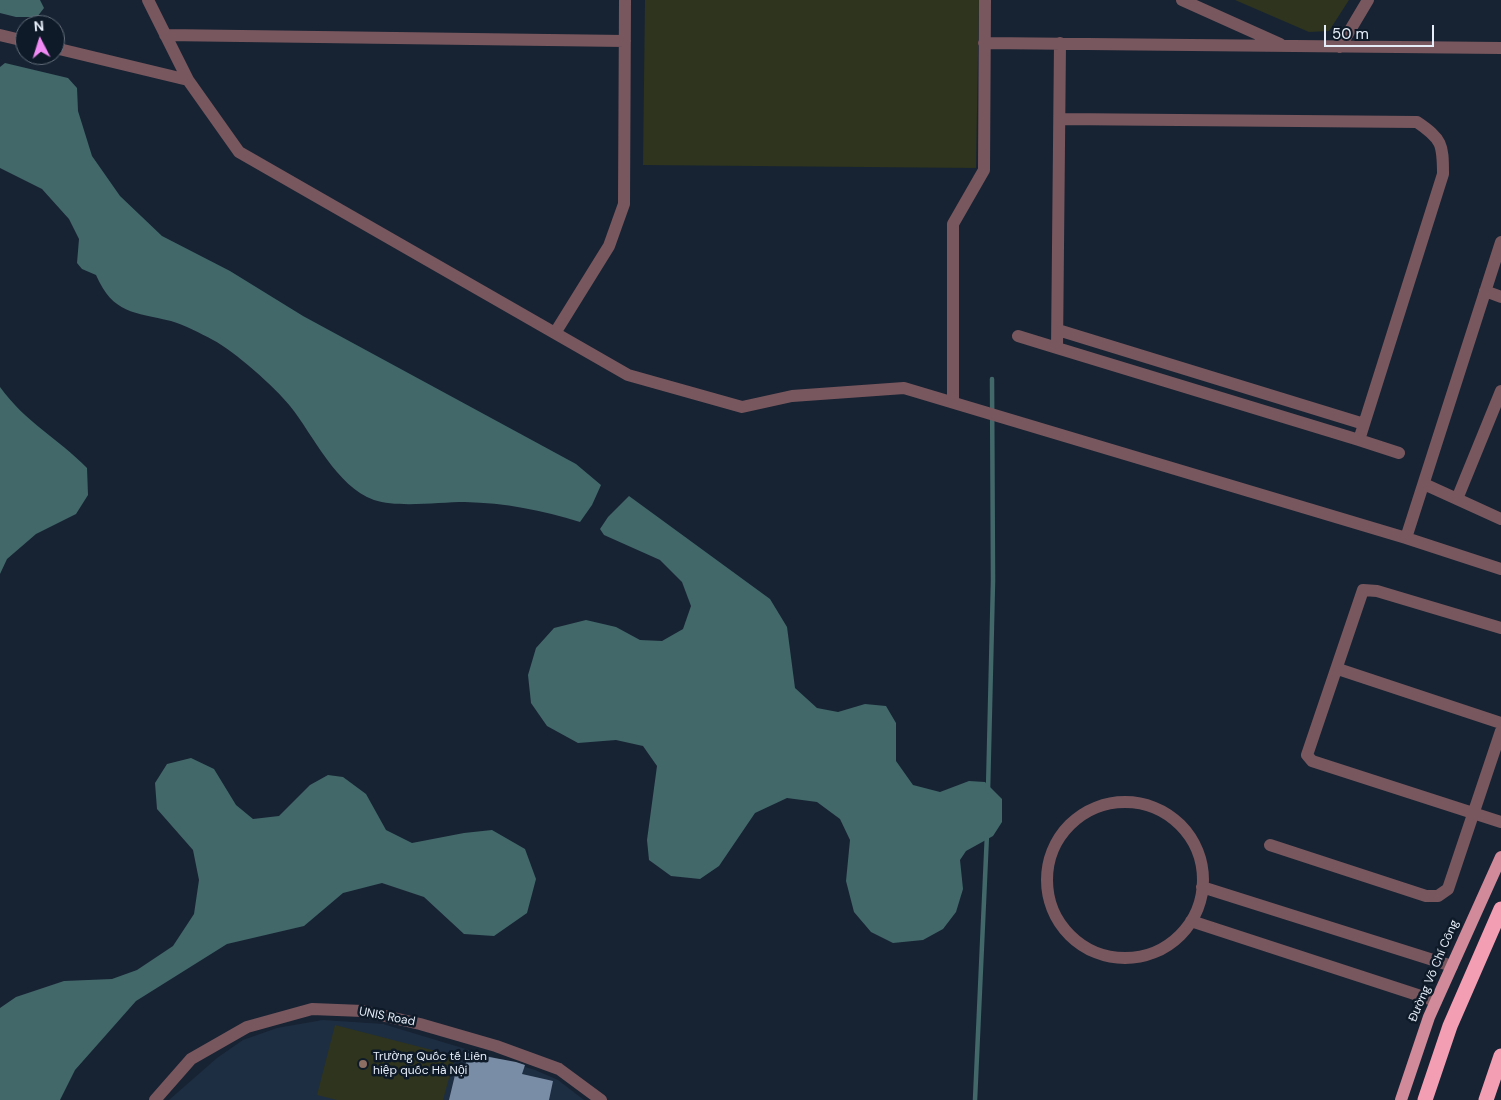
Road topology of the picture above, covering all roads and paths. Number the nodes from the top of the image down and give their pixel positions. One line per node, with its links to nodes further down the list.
1 (148, 0): 7 (street)
2 (625, 0): 9 (street)
3 (985, 0): 10 (street)
4 (1182, 0): 12 (street)
5 (1368, 0): 13 (street)
6 (0, 35): 8 (street)
7 (165, 35): 9 (street); 16 (street)
8 (15, 39)
9 (625, 41): 22 (street)
10 (984, 43): 11 (street); 28 (street)
11 (1060, 43): 12 (street); 17 (street)
12 (1285, 46): 13 (street)
13 (1340, 46): 14 (street)
14 (1501, 48)
15 (65, 50): 16 (street)
16 (188, 80): 22 (street)
17 (1060, 120): 21 (street); 29 (street)
18 (1501, 242): 19 (street)
19 (1485, 291): 20 (street); 32 (street)
20 (1501, 297)
21 (1058, 330): 24 (street); 25 (street)
22 (555, 333): 28 (street)
23 (1018, 336): 24 (street)
24 (1058, 348): 27 (street)
25 (1206, 375): 27 (street); 29 (street)
26 (1501, 391): 33 (street)
27 (1200, 392): 30 (street)
28 (953, 402): 35 (street)
29 (1364, 424): 30 (street)
30 (1359, 440): 31 (street)
31 (1399, 453)
32 (1424, 484): 33 (street); 35 (street)
33 (1457, 499): 34 (street)
34 (1501, 519)
35 (1406, 538): 36 (street)
36 (1501, 569)
37 (1501, 628): 38 (street)
38 (1338, 669): 39 (street); 41 (street)
39 (1501, 723)
40 (1501, 731): 41 (street)
41 (1474, 812): 42 (street); 43 (street)
42 (1501, 822)
43 (1270, 845)
44 (1501, 857): 48 (main road, Đường Võ Chí Công)
45 (1202, 887): 47 (street); 47 (street); 48 (street)
46 (1501, 908): 54 (highway)
47 (1191, 921): 49 (street)
48 (1452, 966): 49 (main road, Đường Võ Chí Công)
49 (1436, 1001): 53 (main road, Đường Võ Chí Công)
50 (1501, 1056): 55 (highway)
51 (155, 1100): 52 (street, UNIS Road)
52 (600, 1100)
53 (1402, 1100)
54 (1425, 1100)
55 (1486, 1100)

